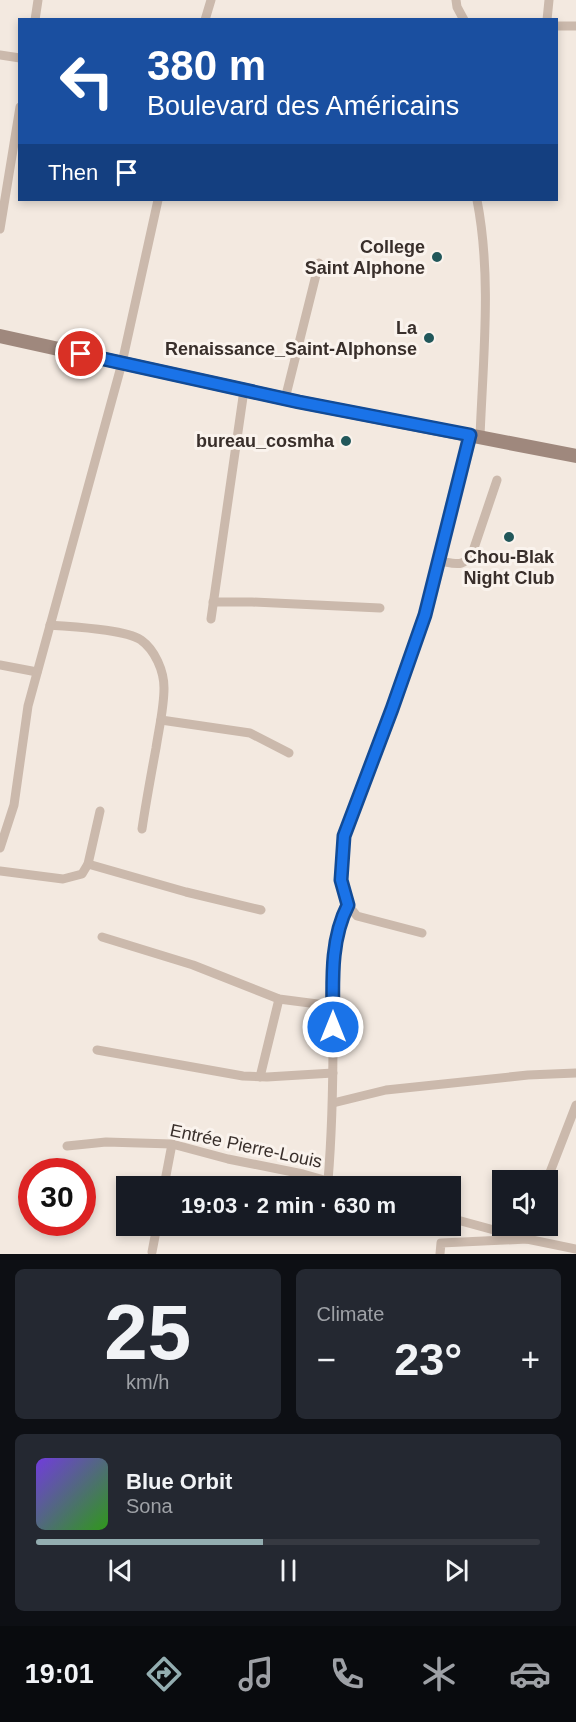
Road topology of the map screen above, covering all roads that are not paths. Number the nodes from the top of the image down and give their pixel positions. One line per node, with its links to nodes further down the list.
1 (38, 0): 5 (street)
2 (211, 0): 6 (street)
3 (456, 0): 7 (street)
4 (549, 0): 8 (street)
5 (35, 18)
6 (206, 18)
7 (463, 18)
8 (547, 18)
9 (558, 26): 10 (street)
10 (576, 26)
11 (0, 56): 12 (street)
12 (18, 58)
13 (18, 118): 16 (street)
14 (158, 201): 19 (street)
15 (477, 201): 22 (street)
16 (0, 229)
17 (319, 263): 21 (street)
18 (0, 336): 19 (main road)
19 (122, 363): 20 (main road); 29 (street)
20 (244, 390): 21 (main road); 26 (street)
21 (285, 399): 22 (main road)
22 (475, 436): 23 (main road); 25 (street)
23 (576, 456)
24 (497, 480): 25 (street)
25 (440, 561): 39 (street)
26 (213, 602): 27 (street); 28 (street)
27 (380, 608)
28 (211, 619)
29 (50, 625): 31 (street); 32 (street)
30 (0, 665): 31 (street)
31 (37, 672): 36 (street)
32 (161, 720): 33 (street); 35 (street)
33 (289, 753)
34 (100, 811): 37 (street)
35 (142, 830)
36 (0, 848)
37 (88, 864): 38 (street); 40 (street)
38 (0, 871)
39 (348, 905): 41 (street); 44 (street)
40 (261, 910)
41 (423, 933)
42 (102, 937): 43 (street)
43 (279, 999): 44 (street); 48 (street)
44 (333, 1006): 46 (street)
45 (97, 1050): 48 (street)
46 (333, 1073): 48 (street); 49 (street)
47 (576, 1073): 49 (street)
48 (261, 1077)
49 (333, 1103): 56 (street)
50 (576, 1106): 53 (street)
51 (172, 1144): 52 (street, Entrée Pierre-Louis); 54 (street); 55 (street, Entrée Pierre-Louis)
52 (67, 1146)
53 (551, 1170)
54 (166, 1176)
55 (310, 1176)
56 (328, 1176)
57 (461, 1221): 60 (street)
58 (155, 1236): 62 (street)
59 (528, 1236): 60 (street)
60 (527, 1239): 61 (street); 63 (street)
61 (576, 1249)
62 (152, 1252)
63 (440, 1254)

